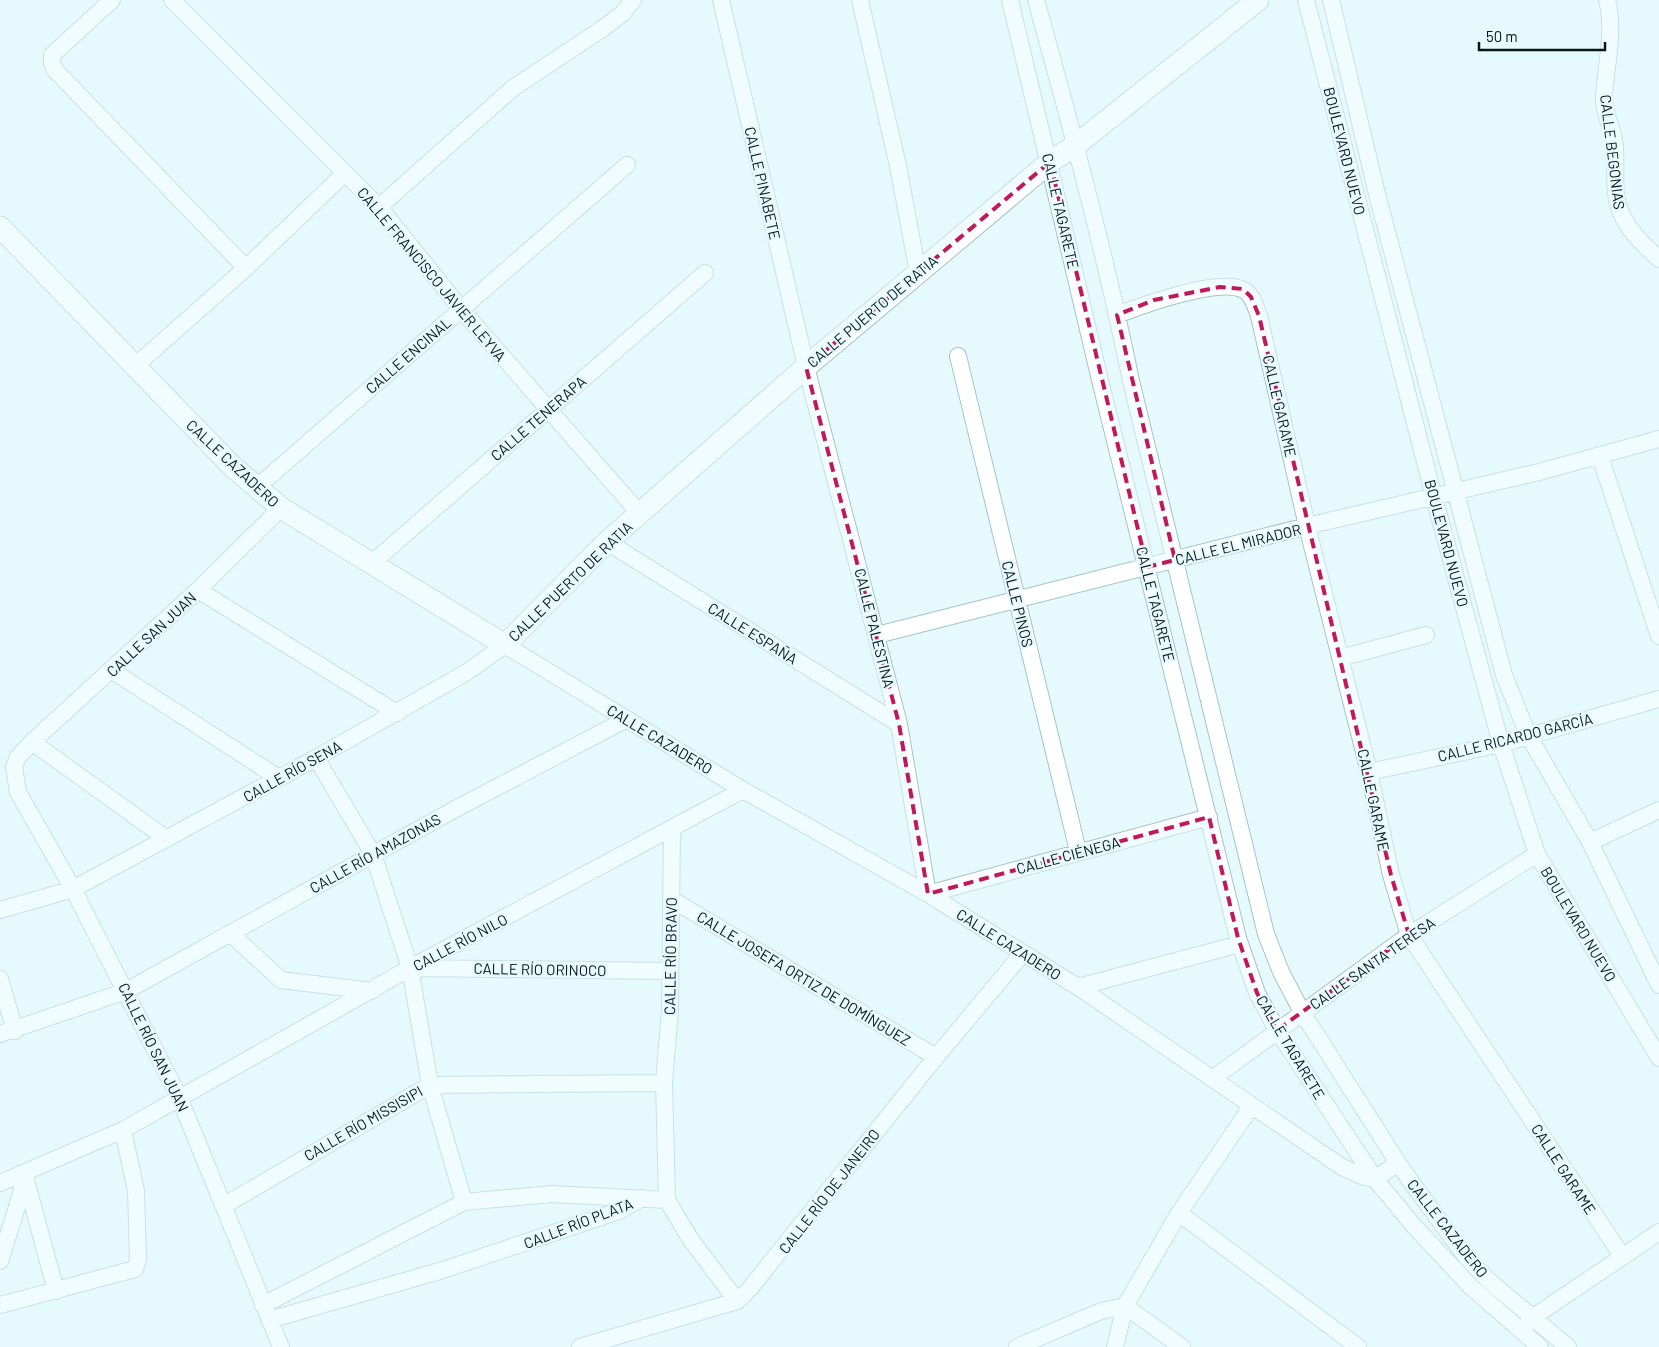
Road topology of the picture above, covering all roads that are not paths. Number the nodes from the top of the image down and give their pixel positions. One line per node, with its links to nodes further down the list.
1 (112, 0): 19 (street)
2 (172, 0): 15 (street, CALLE FRANCISCO JAVIER LEYVA)
3 (633, 0): 16 (street)
4 (721, 0): 25 (street, CALLE PINABETE)
5 (860, 0): 20 (street)
6 (1010, 0): 13 (street, CALLE TAGARETE)
7 (1036, 0): 12 (street, CALLE TAGARETE)
8 (1258, 0): 12 (street, CALLE PUERTO DE RATIA)
9 (1306, 0): 32 (street, BOULEVARD NUEVO)
10 (1331, 0): 31 (street, BOULEVARD NUEVO)
11 (1607, 0): 18 (street, CALLE BEGONIAS)
12 (1076, 145): 13 (street, CALLE PUERTO DE RATIA); 23 (street, CALLE TAGARETE)
13 (1050, 162): 20 (street, CALLE PUERTO DE RATIA); 39 (street, CALLE TAGARETE)
14 (627, 165): 22 (street, CALLE ENCINAL)
15 (345, 173): 16 (street, CALLE FRANCISCO JAVIER LEYVA); 19 (street)
16 (379, 207): 22 (street, CALLE FRANCISCO JAVIER LEYVA)
17 (0, 227): 26 (street, CALLE CAZADERO)
18 (1659, 259)
19 (246, 268): 26 (street)
20 (918, 273): 25 (street, CALLE PUERTO DE RATIA)
21 (705, 274): 27 (street, CALLE TENERAPA)
22 (461, 309): 27 (street, CALLE FRANCISCO JAVIER LEYVA); 30 (street, CALLE ENCINAL)
23 (1117, 314): 35 (street, CALLE GARAME); 37 (street, CALLE TAGARETE)
24 (958, 356): 41 (street, CALLE PINOS)
25 (806, 366): 34 (street, CALLE PUERTO DE RATIA); 42 (street, CALLE PALESTINA)
26 (134, 367): 30 (street, CALLE CAZADERO)
27 (548, 408): 34 (street, CALLE FRANCISCO JAVIER LEYVA); 38 (street, CALLE TENERAPA)
28 (1659, 439): 29 (street, CALLE EL MIRADOR)
29 (1600, 456): 31 (street, CALLE EL MIRADOR); 44 (street)
30 (256, 488): 33 (street, CALLE CAZADERO)
31 (1455, 492): 32 (street, CALLE EL MIRADOR); 52 (street, BOULEVARD NUEVO)
32 (1434, 497): 35 (street, CALLE EL MIRADOR); 54 (street, BOULEVARD NUEVO)
33 (280, 508): 38 (street, CALLE CAZADERO); 40 (street, CALLE SAN JUAN)
34 (640, 514): 36 (street, CALLE PUERTO DE RATIA)
35 (1307, 526): 37 (street, CALLE EL MIRADOR); 46 (street, CALLE GARAME)
36 (607, 542): 45 (street, CALLE PUERTO DE RATIA); 51 (street, CALLE ESPAÑA)
37 (1175, 560): 39 (street, CALLE EL MIRADOR); 83 (street, CALLE TAGARETE)
38 (371, 564): 45 (street, CALLE CAZADERO)
39 (1147, 567): 41 (street, CALLE EL MIRADOR); 61 (street, CALLE TAGARETE)
40 (198, 590): 47 (street, CALLE SAN JUAN); 49 (street)
41 (1017, 600): 42 (street, CALLE EL MIRADOR); 65 (street, CALLE PINOS)
42 (877, 634): 51 (street, CALLE PALESTINA)
43 (1426, 635): 46 (street)
44 (1659, 636)
45 (505, 645): 49 (street, CALLE RÍO SENA); 50 (street, CALLE CAZADERO)
46 (1340, 658): 57 (street, CALLE GARAME)
47 (112, 670): 53 (street, CALLE SAN JUAN); 58 (street)
48 (1659, 699): 52 (street, CALLE RICARDO GARCÍA)
49 (397, 712): 56 (street, CALLE RÍO SENA)
50 (626, 719): 59 (street, CALLE CAZADERO); 66 (street, CALLE RÍO AMAZONAS)
51 (899, 724): 69 (street, CALLE PALESTINA)
52 (1528, 735): 54 (street, CALLE RICARDO GARCÍA); 64 (street, BOULEVARD NUEVO)
53 (32, 742): 55 (street, CALLE SAN JUAN); 63 (street)
54 (1501, 744): 57 (street, CALLE RICARDO GARCÍA); 67 (street, BOULEVARD NUEVO)
55 (18, 757): 68 (street, CALLE RÍO SAN JUAN)
56 (316, 758): 58 (street, CALLE RÍO SENA); 66 (street)
57 (1369, 772): 73 (street, CALLE GARAME)
58 (279, 778): 63 (street, CALLE RÍO SENA)
59 (743, 790): 62 (street, CALLE RÍO NILO); 69 (street, CALLE CAZADERO)
60 (1659, 810): 64 (street)
61 (1209, 817): 65 (street, CALLE CIÉNEGA); 74 (street, CALLE TAGARETE)
62 (672, 829): 70 (street, CALLE RÍO BRAVO); 76 (street, CALLE RÍO NILO)
63 (167, 839): 68 (street, CALLE RÍO SENA)
64 (1590, 842): 79 (street, BOULEVARD NUEVO)
65 (1078, 851): 69 (street, CALLE CIÉNEGA)
66 (373, 854): 72 (street, CALLE RÍO AMAZONAS); 76 (street)
67 (1538, 854): 73 (street, CALLE SANTA TERESA); 87 (street, BOULEVARD NUEVO)
68 (73, 889): 71 (street, CALLE RÍO SENA); 81 (street, CALLE RÍO SAN JUAN)
69 (928, 894): 75 (street, CALLE CAZADERO)
70 (671, 899): 77 (street, CALLE RÍO BRAVO); 86 (street, CALLE JOSEFA ORTIZ DE DOMÍNGUEZ)
71 (1, 907)
72 (230, 933): 81 (street, CALLE RÍO AMAZONAS); 82 (street)
73 (1409, 935): 83 (street, CALLE SANTA TERESA); 104 (street, CALLE GARAME)
74 (1240, 944): 80 (street); 84 (street, CALLE TAGARETE)
75 (1023, 954): 80 (street, CALLE CAZADERO); 86 (street, CALLE RÍO DE JANEIRO)
76 (410, 968): 77 (street, CALLE RÍO ORINOCO); 82 (street, CALLE RÍO NILO); 90 (street)
77 (670, 971): 89 (street, CALLE RÍO BRAVO)
78 (0, 980): 85 (street)
79 (1659, 985)
80 (1078, 987): 88 (street, CALLE CAZADERO)
81 (126, 991): 85 (street, CALLE RÍO AMAZONAS); 91 (street, CALLE RÍO SAN JUAN)
82 (372, 991): 91 (street, CALLE RÍO NILO)
83 (1302, 1012): 84 (street, CALLE SANTA TERESA); 94 (street, CALLE TAGARETE)
84 (1277, 1030): 88 (street, CALLE SANTA TERESA); 96 (street, CALLE TAGARETE)
85 (7, 1032)
86 (936, 1057): 107 (street, CALLE RÍO DE JANEIRO)
87 (1659, 1058)
88 (1212, 1079): 92 (street, CALLE CAZADERO)
89 (664, 1083): 90 (street, CALLE RÍO MISSISIPI); 99 (street, CALLE RÍO BRAVO)
90 (430, 1084): 100 (street); 101 (street, CALLE RÍO MISSISIPI)
91 (179, 1097): 93 (street, CALLE RÍO NILO); 101 (street, CALLE RÍO SAN JUAN)
92 (1251, 1107): 96 (street, CALLE CAZADERO); 102 (street)
93 (123, 1130): 95 (street, CALLE RÍO NILO); 106 (street)
94 (1398, 1163): 96 (street, CALLE CAZADERO); 111 (street, CALLE CAZADERO)
95 (24, 1173): 97 (street, CALLE RÍO NILO); 105 (street); 106 (street)
96 (1375, 1179): 112 (street, CALLE CAZADERO)
97 (0, 1183)
98 (642, 1198): 99 (street); 100 (street, CALLE RÍO PLATA); 110 (street, CALLE RÍO PLATA)
99 (667, 1200): 107 (street)
100 (464, 1202): 110 (street, CALLE RÍO PLATA)
101 (225, 1205): 110 (street, CALLE RÍO SAN JUAN)
102 (1179, 1213): 109 (street); 118 (street)
103 (1659, 1232): 104 (street)
104 (1622, 1256): 111 (street)
105 (0, 1261)
106 (56, 1290): 108 (street)
107 (736, 1301): 114 (street, CALLE RÍO DE JANEIRO)
108 (0, 1305)
109 (1125, 1306): 115 (street); 116 (street); 117 (street)
110 (266, 1313): 113 (street, CALLE RÍO SAN JUAN)
111 (1532, 1318): 112 (street); 120 (street, CALLE CAZADERO)
112 (1521, 1331): 119 (street, CALLE CAZADERO)
113 (281, 1347)
114 (580, 1347)
115 (1017, 1347)
116 (1115, 1347)
117 (1182, 1347)
118 (1358, 1347)
119 (1540, 1347)
120 (1568, 1347)

